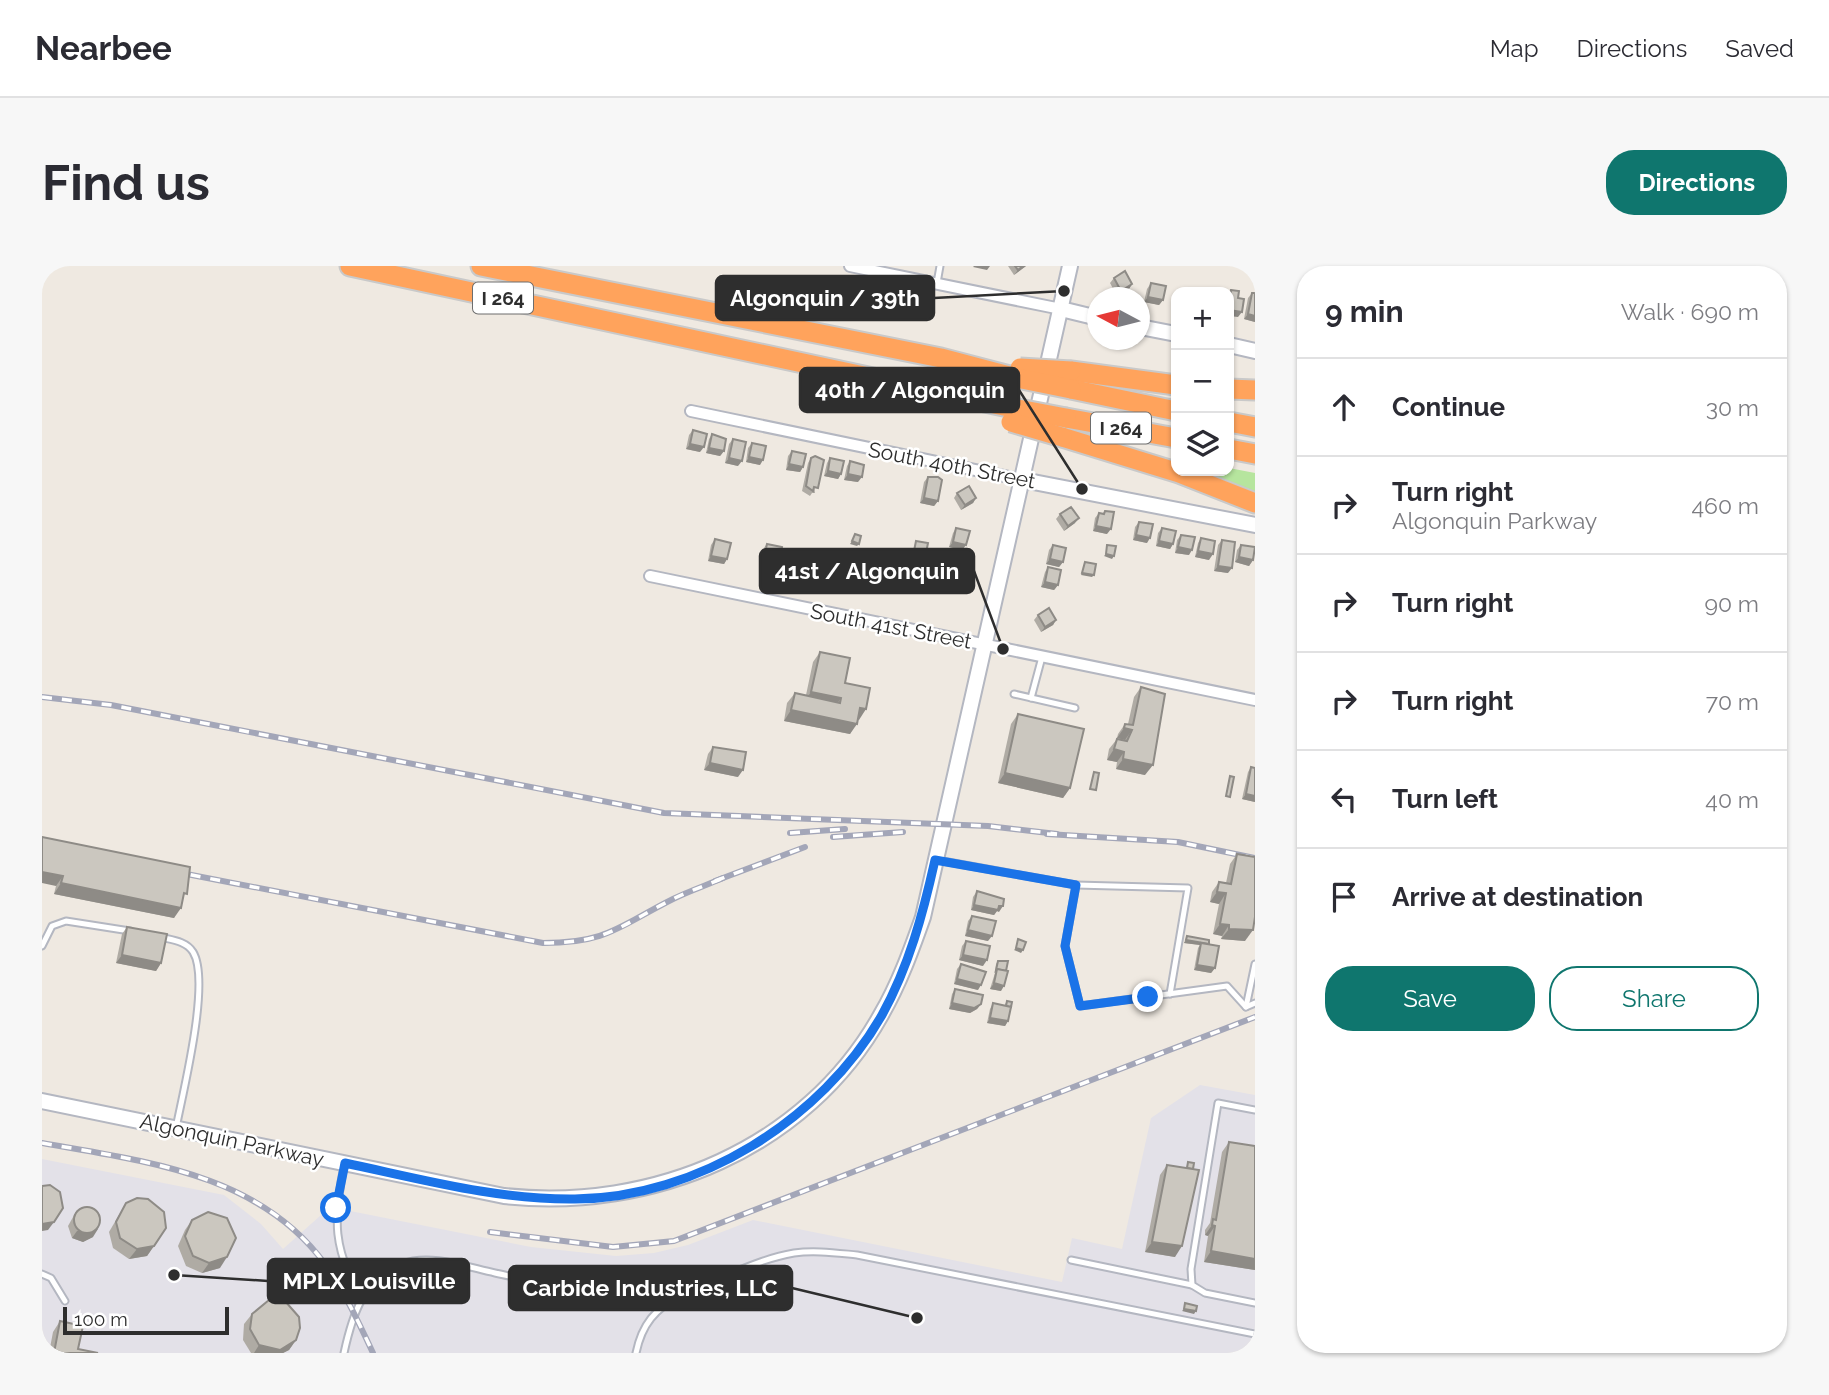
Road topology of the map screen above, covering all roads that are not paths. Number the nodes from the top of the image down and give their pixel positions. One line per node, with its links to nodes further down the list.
1 (351, 266): 19 (highway, I 264)
2 (481, 266): 13 (highway, I 264, bridge)
3 (940, 266): 6 (lane)
4 (1070, 266): 7 (street, Algonquin Parkway)
5 (856, 267): 6 (street)
6 (937, 284): 7 (street)
7 (1061, 309): 8 (street); 25 (street, Algonquin Parkway)
8 (1087, 316)
9 (1150, 329): 10 (street)
10 (1171, 333)
11 (1234, 346): 12 (street)
12 (1255, 351)
13 (1071, 380): 14 (highway); 17 (highway, I 264)
14 (1171, 386)
15 (1234, 389): 16 (highway)
16 (1255, 390)
17 (1171, 410)
18 (691, 411): 25 (street, South 40th Street)
19 (1012, 415): 22 (highway, I 264, bridge); 26 (highway, bridge)
20 (1234, 423): 21 (highway)
21 (1255, 427)
22 (1171, 437)
23 (1234, 450): 24 (highway)
24 (1255, 454)
25 (1023, 480): 27 (street, South 40th Street); 29 (street, Algonquin Parkway)
26 (1255, 503)
27 (1255, 525)
28 (650, 576): 29 (street, South 41st Street)
29 (986, 645): 30 (street, South 41st Street); 35 (street, Algonquin Parkway)
30 (1042, 656): 32 (lane); 33 (street, South 41st Street)
31 (1014, 694): 32 (lane)
32 (1031, 698): 34 (lane)
33 (1255, 700)
34 (1076, 708)
35 (935, 860): 36 (lane); 47 (street, Algonquin Parkway)
36 (1076, 885): 41 (lane); 41 (lane)
37 (140, 933): 39 (lane)
38 (153, 936): 46 (lane)
39 (42, 946)
40 (1255, 964): 43 (lane)
41 (1170, 994): 43 (lane)
42 (1255, 1003): 43 (lane)
43 (1246, 1007)
44 (42, 1101): 46 (street, Algonquin Parkway)
45 (1255, 1110): 50 (lane)
46 (176, 1128): 47 (street, Algonquin Parkway)
47 (345, 1163): 52 (lane)
48 (1071, 1260): 50 (lane)
49 (42, 1274): 53 (lane)
50 (1192, 1285): 54 (lane)
51 (682, 1294): 52 (lane); 55 (lane); 57 (lane)
52 (361, 1298): 56 (lane)
53 (65, 1301)
54 (1255, 1303)
55 (1255, 1334)
56 (344, 1353)
57 (636, 1353)

